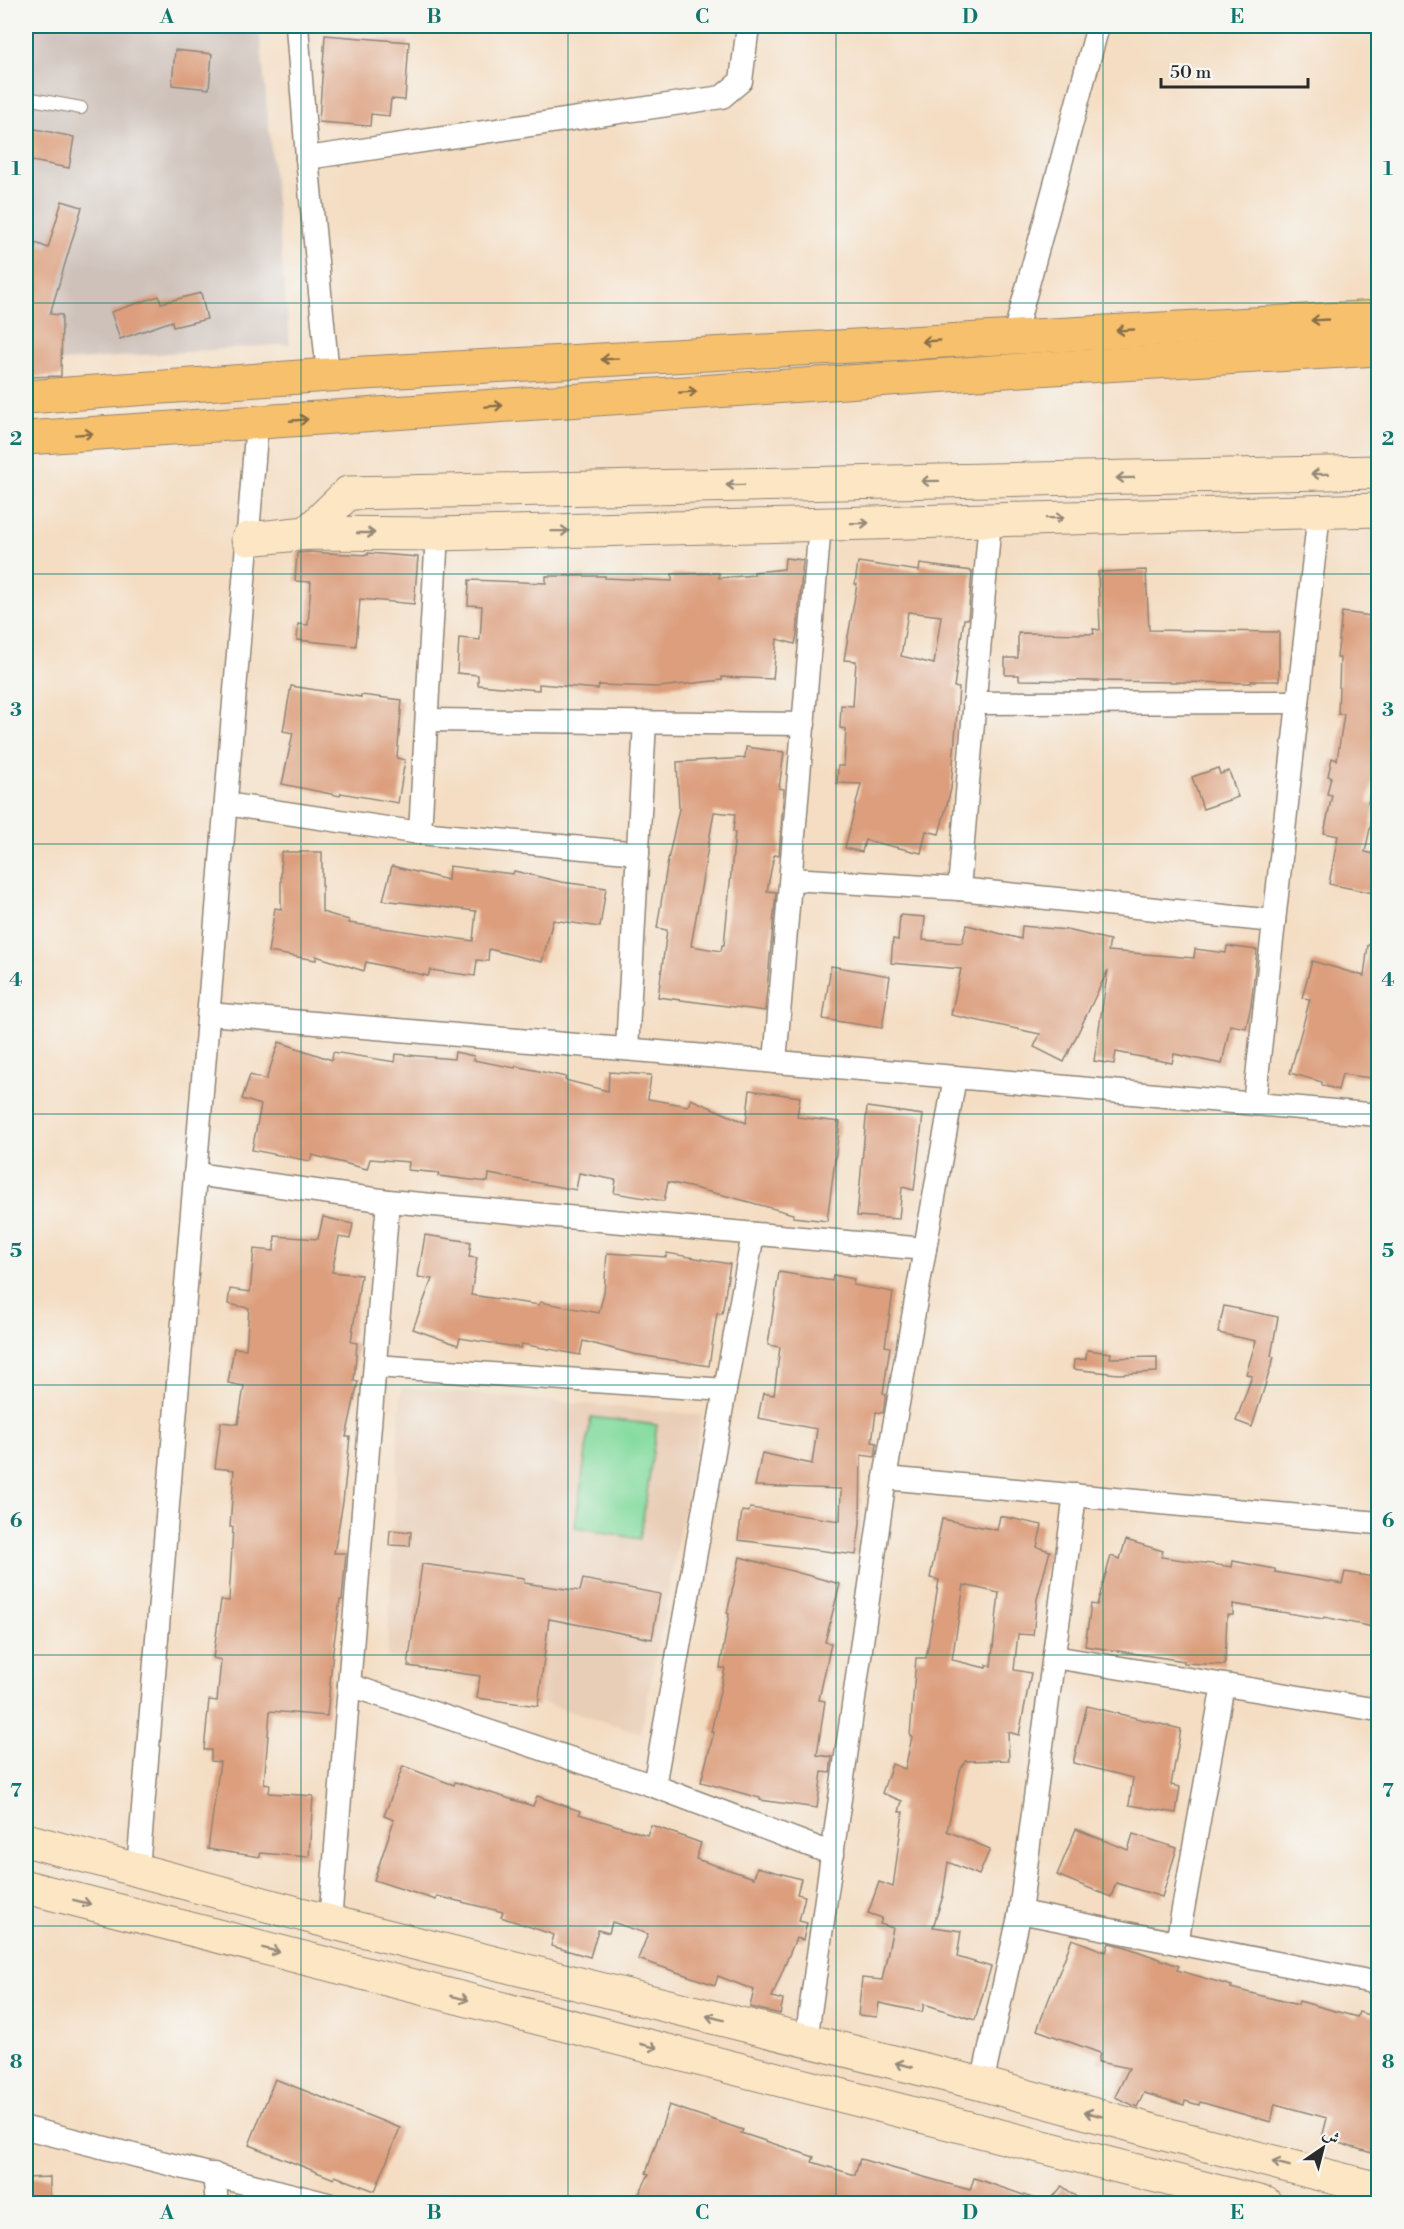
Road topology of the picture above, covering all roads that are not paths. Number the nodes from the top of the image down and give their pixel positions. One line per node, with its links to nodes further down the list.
1 (297, 26): 6 (street)
2 (748, 26): 6 (street)
3 (1098, 26): 8 (street)
4 (26, 98): 5 (lane)
5 (81, 108)
6 (307, 158): 10 (street)
7 (1378, 317): 8 (main road, one-way to 8)
8 (1014, 336): 10 (main road, one-way to 10)
9 (1378, 349): 12 (main road, one-way to 9)
10 (328, 375): 11 (main road)
11 (26, 397)
12 (257, 423): 13 (main road, one-way to 12); 21 (street)
13 (26, 438)
14 (1378, 472): 19 (street, one-way to 19)
15 (1378, 510): 16 (street)
16 (1320, 512): 17 (street, one-way to 16); 22 (street)
17 (990, 520): 18 (street, one-way to 17); 23 (street)
18 (820, 524): 20 (street, one-way to 18); 26 (street)
19 (307, 533): 20 (street, one-way to 20); 21 (street)
20 (437, 534): 24 (street)
21 (248, 539): 27 (street)
22 (1298, 702): 23 (street); 32 (street)
23 (974, 703): 31 (street)
24 (427, 720): 25 (street); 28 (street)
25 (645, 722): 26 (street); 29 (street)
26 (804, 724): 30 (street)
27 (226, 804): 28 (street); 33 (street)
28 (420, 833): 29 (street)
29 (638, 853): 34 (street)
30 (791, 879): 31 (street); 35 (street)
31 (959, 889): 32 (street)
32 (1274, 921): 37 (street)
33 (209, 1014): 34 (street); 39 (street)
34 (627, 1049): 35 (street)
35 (776, 1062): 36 (street)
36 (955, 1077): 37 (street); 42 (street)
37 (1254, 1104): 38 (street)
38 (1378, 1115)
39 (195, 1174): 40 (street); 55 (street)
40 (388, 1201): 41 (street); 43 (street)
41 (753, 1234): 42 (street); 44 (street)
42 (925, 1249): 45 (street)
43 (375, 1366): 44 (street); 49 (street)
44 (725, 1390): 52 (street)
45 (885, 1478): 46 (street); 54 (street)
46 (1075, 1495): 47 (street); 48 (street)
47 (1378, 1523)
48 (1054, 1657): 50 (street); 57 (street)
49 (349, 1685): 52 (street); 58 (street)
50 (1223, 1685): 51 (street); 59 (street)
51 (1378, 1710)
52 (654, 1786): 54 (street)
53 (26, 1840): 55 (street)
54 (832, 1854): 61 (street)
55 (138, 1869): 58 (street)
56 (26, 1887): 68 (street, one-way to 68)
57 (1020, 1912): 59 (street); 62 (street)
58 (330, 1922): 61 (street, one-way to 58)
59 (1177, 1943): 60 (street)
60 (1378, 1983)
61 (806, 2041): 62 (street, one-way to 61)
62 (982, 2084): 65 (street, one-way to 62)
63 (26, 2128): 64 (street)
64 (214, 2174): 66 (street); 67 (street)
65 (1378, 2189)
66 (217, 2204)
67 (328, 2204)
68 (1266, 2204)

